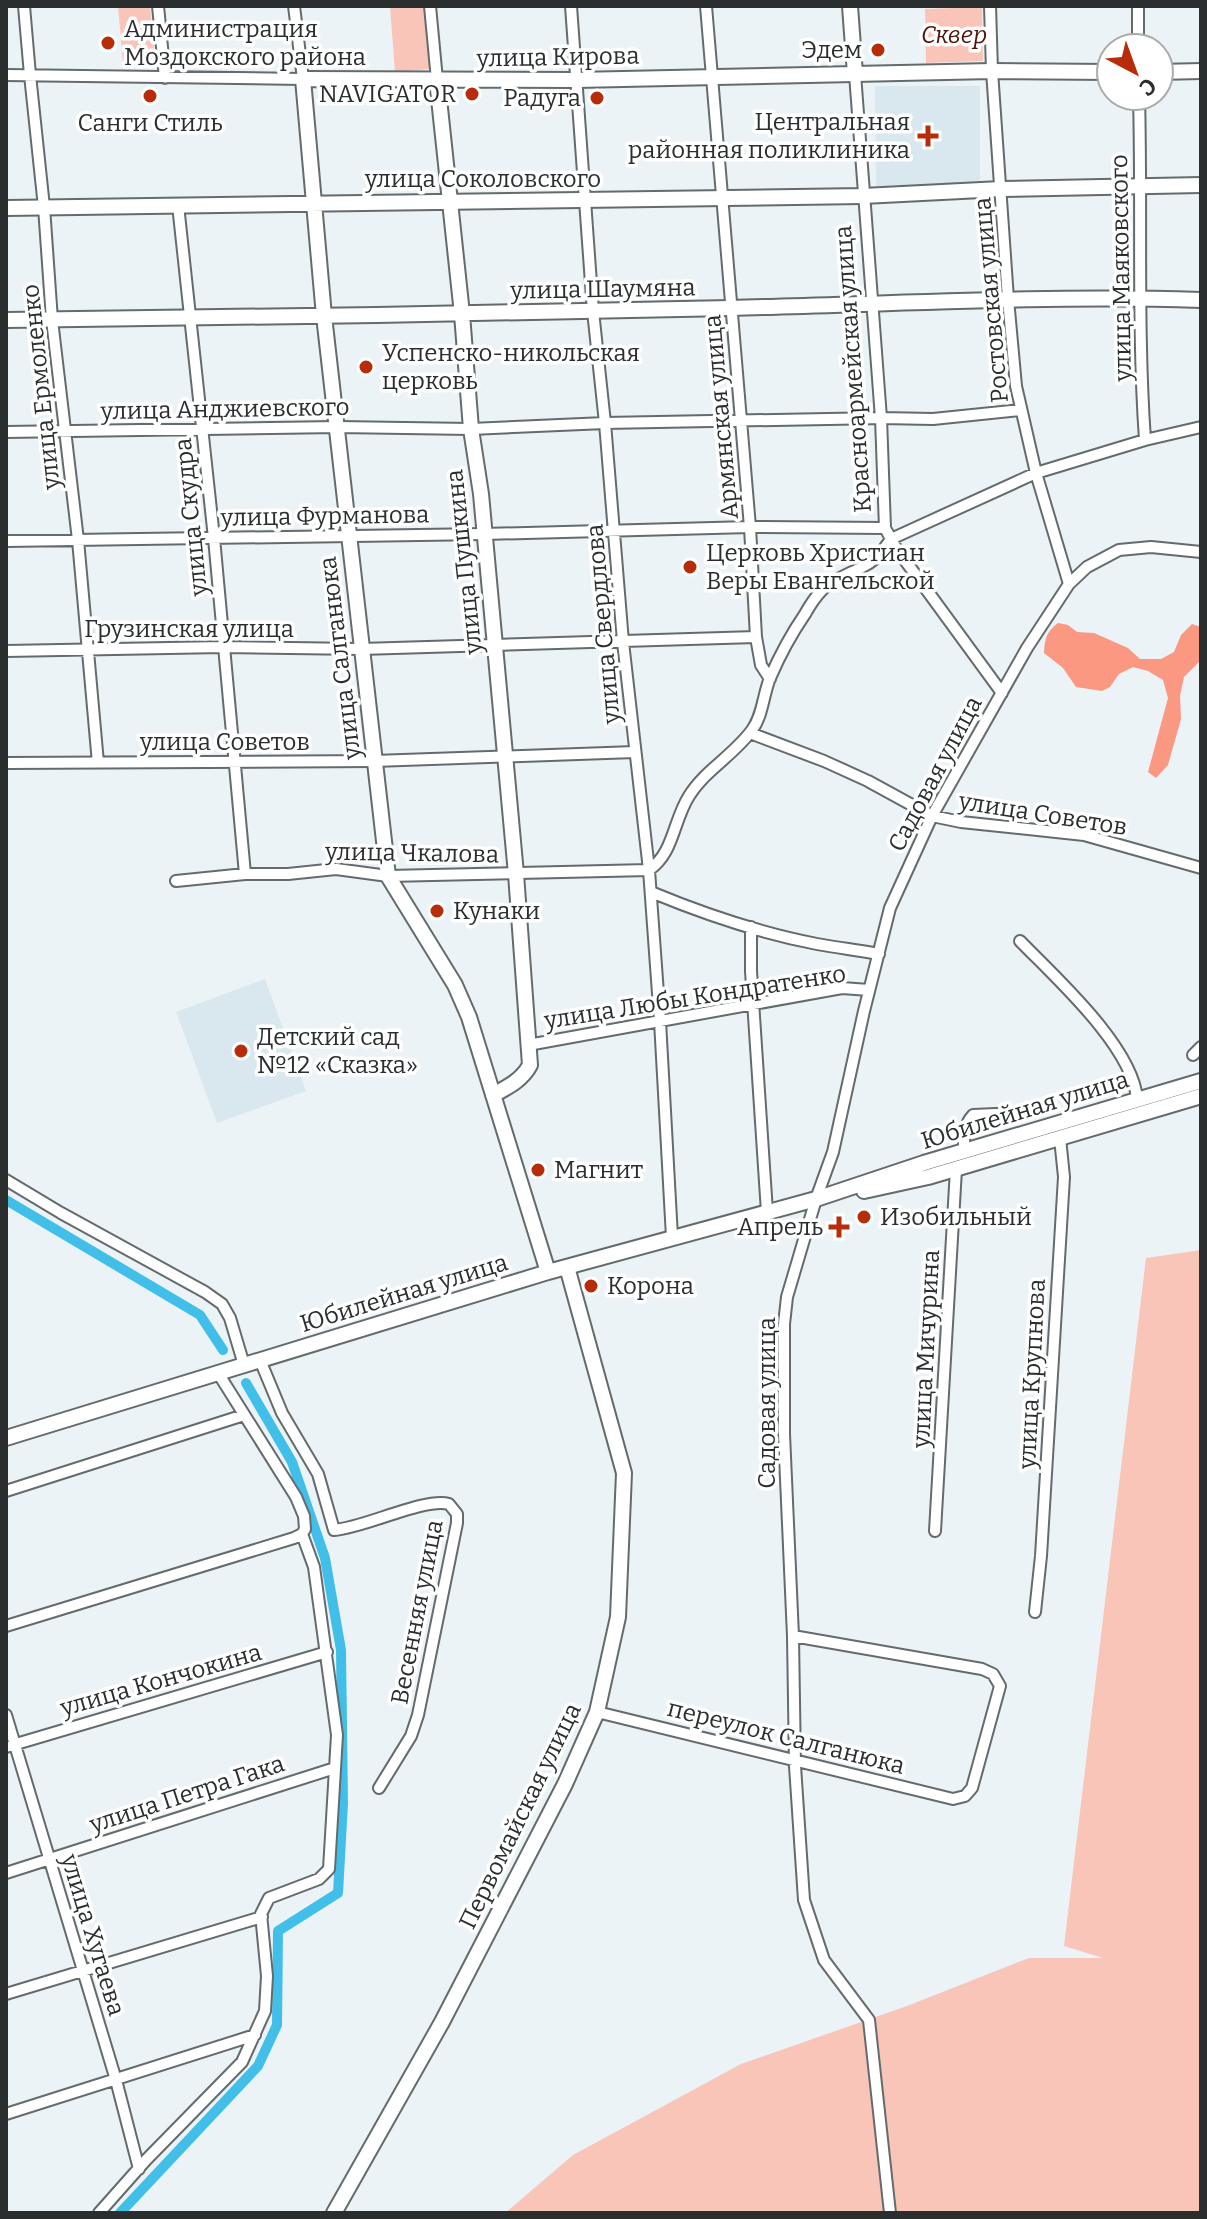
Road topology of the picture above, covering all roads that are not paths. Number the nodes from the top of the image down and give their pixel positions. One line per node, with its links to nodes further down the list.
1 (24, 6): 17 (street, улица Ермоленко)
2 (158, 6): 19 (street)
3 (294, 6): 20 (street, улица Салганюка)
4 (430, 6): 21 (street, улица Пушкина)
5 (571, 6): 22 (street, улица Свердлова)
6 (706, 6): 18 (street, Армянская улица)
7 (850, 6): 15 (street, Красноармейская улица)
8 (990, 6): 11 (street, Ростовская улица)
9 (1138, 6): 10 (street)
10 (1138, 32)
11 (992, 71): 13 (street, улица Кирова); 15 (street, улица Кирова); 26 (street, Ростовская улица)
12 (1201, 71): 14 (street)
13 (1095, 72)
14 (1175, 72)
15 (855, 74): 18 (street, улица Кирова); 27 (street, Красноармейская улица)
16 (6, 75): 17 (street, улица Кирова)
17 (30, 75): 19 (street, улица Кирова); 33 (street, улица Ермоленко)
18 (710, 77): 22 (street, улица Кирова); 28 (street, Армянская улица)
19 (165, 78): 20 (street, улица Кирова)
20 (303, 79): 21 (street, улица Кирова); 31 (street, улица Салганюка)
21 (437, 80): 22 (street, улица Кирова); 30 (street, улица Пушкина)
22 (576, 80): 29 (street, улица Свердлова)
23 (1139, 112): 25 (street, улица Маяковского)
24 (1201, 185): 25 (street, улица Соколовского)
25 (1141, 186): 26 (street, улица Соколовского); 35 (street, улица Маяковского)
26 (1001, 189): 27 (street, улица Соколовского); 36 (street, Ростовская улица)
27 (863, 196): 28 (street, улица Соколовского); 38 (street, Красноармейская улица)
28 (721, 198): 29 (street, улица Соколовского); 39 (street, Армянская улица)
29 (584, 200): 30 (street, улица Соколовского); 40 (street, улица Свердлова)
30 (449, 201): 31 (street, улица Соколовского); 41 (street, улица Пушкина)
31 (314, 202): 32 (street, улица Соколовского); 42 (street, улица Салганюка)
32 (178, 205): 33 (street, улица Соколовского); 43 (street, улица Скудра)
33 (44, 207): 34 (street, улица Соколовского); 45 (street, улица Ермоленко)
34 (6, 208)
35 (1142, 298): 36 (street, улица Шаумяна); 37 (street, улица Шаумяна); 56 (street, улица Маяковского)
36 (1008, 299): 38 (street, улица Шаумяна); 46 (street, Ростовская улица)
37 (1201, 300)
38 (872, 304): 39 (street, улица Шаумяна); 47 (street, Красноармейская улица)
39 (732, 308): 40 (street, улица Шаумяна); 48 (street, Армянская улица)
40 (593, 311): 41 (street, улица Шаумяна); 49 (street, улица Свердлова)
41 (462, 314): 42 (street, улица Шаумяна); 53 (street, улица Пушкина)
42 (324, 316): 43 (street, улица Шаумяна); 50 (street, улица Салганюка)
43 (189, 318): 45 (street, улица Шаумяна); 52 (street, улица Скудра)
44 (6, 320): 45 (street, улица Шаумяна)
45 (52, 320): 54 (street, улица Ермоленко)
46 (1020, 410): 47 (street, улица Анджиевского); 57 (street, Ростовская улица)
47 (881, 418): 48 (street, улица Анджиевского); 59 (street, Красноармейская улица)
48 (741, 421): 49 (street, улица Анджиевского); 58 (street, Армянская улица)
49 (605, 423): 53 (street, улица Анджиевского); 60 (street, улица Свердлова)
50 (338, 427): 52 (street, улица Анджиевского); 53 (street, улица Анджиевского); 62 (street, улица Салганюка)
51 (1201, 427): 56 (street)
52 (202, 429): 54 (street, улица Анджиевского); 63 (street, улица Скудра)
53 (471, 429): 61 (street, улица Пушкина)
54 (65, 431): 55 (street, улица Анджиевского); 65 (street, улица Ермоленко)
55 (6, 432)
56 (1145, 440): 57 (street)
57 (1036, 473): 64 (street); 68 (street, Ростовская улица)
58 (750, 527): 59 (street, улица Фурманова); 60 (street, улица Фурманова); 69 (street, Армянская улица)
59 (885, 528): 64 (street, Красноармейская улица)
60 (614, 532): 61 (street, улица Фурманова); 70 (street, улица Свердлова)
61 (485, 534): 62 (street, улица Фурманова); 71 (street, улица Пушкина)
62 (348, 536): 63 (street, улица Фурманова); 74 (street, улица Салганюка)
63 (214, 538): 65 (street, улица Фурманова); 72 (street, улица Скудра)
64 (891, 539): 76 (street); 77 (street, Красноармейская улица)
65 (78, 540): 66 (street, улица Фурманова); 73 (street, улица Ермоленко)
66 (6, 541)
67 (1201, 552): 68 (street, Садовая улица)
68 (1069, 584): 77 (street, Садовая улица)
69 (756, 637): 70 (street, Грузинская улица); 76 (street, Армянская улица)
70 (623, 642): 71 (street, Грузинская улица); 79 (street, улица Свердлова)
71 (494, 645): 74 (street, Грузинская улица); 80 (street, улица Пушкина)
72 (223, 647): 73 (street, Грузинская улица); 74 (street, Грузинская улица); 84 (street, улица Скудра)
73 (88, 649): 75 (street, Грузинская улица); 83 (street, улица Ермоленко)
74 (361, 649): 81 (street, улица Салганюка)
75 (6, 651)
76 (770, 679): 78 (street)
77 (1002, 693): 85 (street, Садовая улица)
78 (750, 733): 85 (street, улица Советов); 87 (street)
79 (635, 752): 80 (street, улица Советов); 87 (street, улица Свердлова)
80 (505, 758): 81 (street, улица Советов); 89 (street, улица Пушкина)
81 (374, 761): 84 (street, улица Советов); 90 (street, улица Салганюка)
82 (6, 763): 83 (street, улица Советов)
83 (98, 763): 84 (street, улица Советов)
84 (234, 763): 88 (street, улица Скудра)
85 (932, 816): 86 (street, улица Советов); 95 (street, Садовая улица)
86 (1201, 868)
87 (649, 870): 89 (street, улица Чкалова); 92 (street, улица Свердлова)
88 (245, 874): 90 (street, улица Чкалова); 91 (street, улица Чкалова)
89 (516, 874): 90 (street, улица Чкалова); 99 (street, улица Пушкина)
90 (388, 876): 101 (street, улица Салганюка)
91 (176, 881)
92 (651, 892): 93 (street); 98 (street, улица Свердлова)
93 (751, 927): 95 (street); 97 (street)
94 (1020, 941): 103 (street)
95 (879, 954): 96 (street, Садовая улица)
96 (869, 990): 97 (street, улица Любы Кондратенко); 109 (street, Садовая улица)
97 (753, 1003): 98 (street, улица Любы Кондратенко); 110 (street)
98 (660, 1021): 99 (street, улица Любы Кондратенко); 111 (street, улица Свердлова)
99 (528, 1045): 101 (street, улица Пушкина)
100 (1201, 1081): 103 (street, Юбилейная улица)
101 (493, 1095): 113 (street, улица Салганюка)
102 (1201, 1096): 105 (street, Юбилейная улица)
103 (1137, 1099): 106 (street, Юбилейная улица)
104 (1020, 1113): 106 (street)
105 (1060, 1138): 107 (street, Юбилейная улица); 122 (street, улица Крупнова)
106 (964, 1152): 109 (street, Юбилейная улица)
107 (956, 1169): 109 (street, Юбилейная улица); 120 (street, улица Мичурина)
108 (6, 1180): 115 (street)
109 (816, 1199): 110 (street, Юбилейная улица); 124 (street, Садовая улица)
110 (767, 1212): 111 (street, Юбилейная улица)
111 (672, 1237): 112 (street, Юбилейная улица)
112 (567, 1267): 113 (street, Юбилейная улица); 126 (street, Первомайская улица)
113 (548, 1272): 114 (street, Юбилейная улица)
114 (260, 1360): 115 (street, Юбилейная улица); 131 (street, Весенняя улица)
115 (244, 1365): 116 (street, Юбилейная улица)
116 (218, 1373): 117 (street); 118 (street, Юбилейная улица)
117 (244, 1415): 119 (street); 121 (street)
118 (6, 1438)
119 (6, 1491)
120 (935, 1531)
121 (302, 1534): 123 (street); 125 (street)
122 (1035, 1612)
123 (6, 1626)
124 (793, 1636): 129 (street, Садовая улица); 129 (street, переулок Салганюка)
125 (327, 1652): 128 (street, улица Кончокина); 130 (street)
126 (597, 1712): 129 (street, переулок Салганюка); 142 (street, Первомайская улица)
127 (6, 1715): 128 (street, улица Хугаева)
128 (11, 1745): 132 (street, улица Хугаева)
129 (795, 1759): 143 (street, Садовая улица)
130 (335, 1768): 132 (street, улица Петра Гака); 134 (street)
131 (379, 1788)
132 (49, 1860): 133 (street, улица Петра Гака); 135 (street, улица Хугаева)
133 (6, 1873)
134 (262, 1917): 135 (street); 137 (street)
135 (83, 1971): 136 (street); 138 (street, улица Хугаева)
136 (6, 1994)
137 (255, 2035): 138 (street); 140 (street)
138 (116, 2080): 139 (street); 140 (street, улица Хугаева)
139 (6, 2114)
140 (139, 2169): 141 (street)
141 (99, 2213)
142 (334, 2213)
143 (890, 2213)

